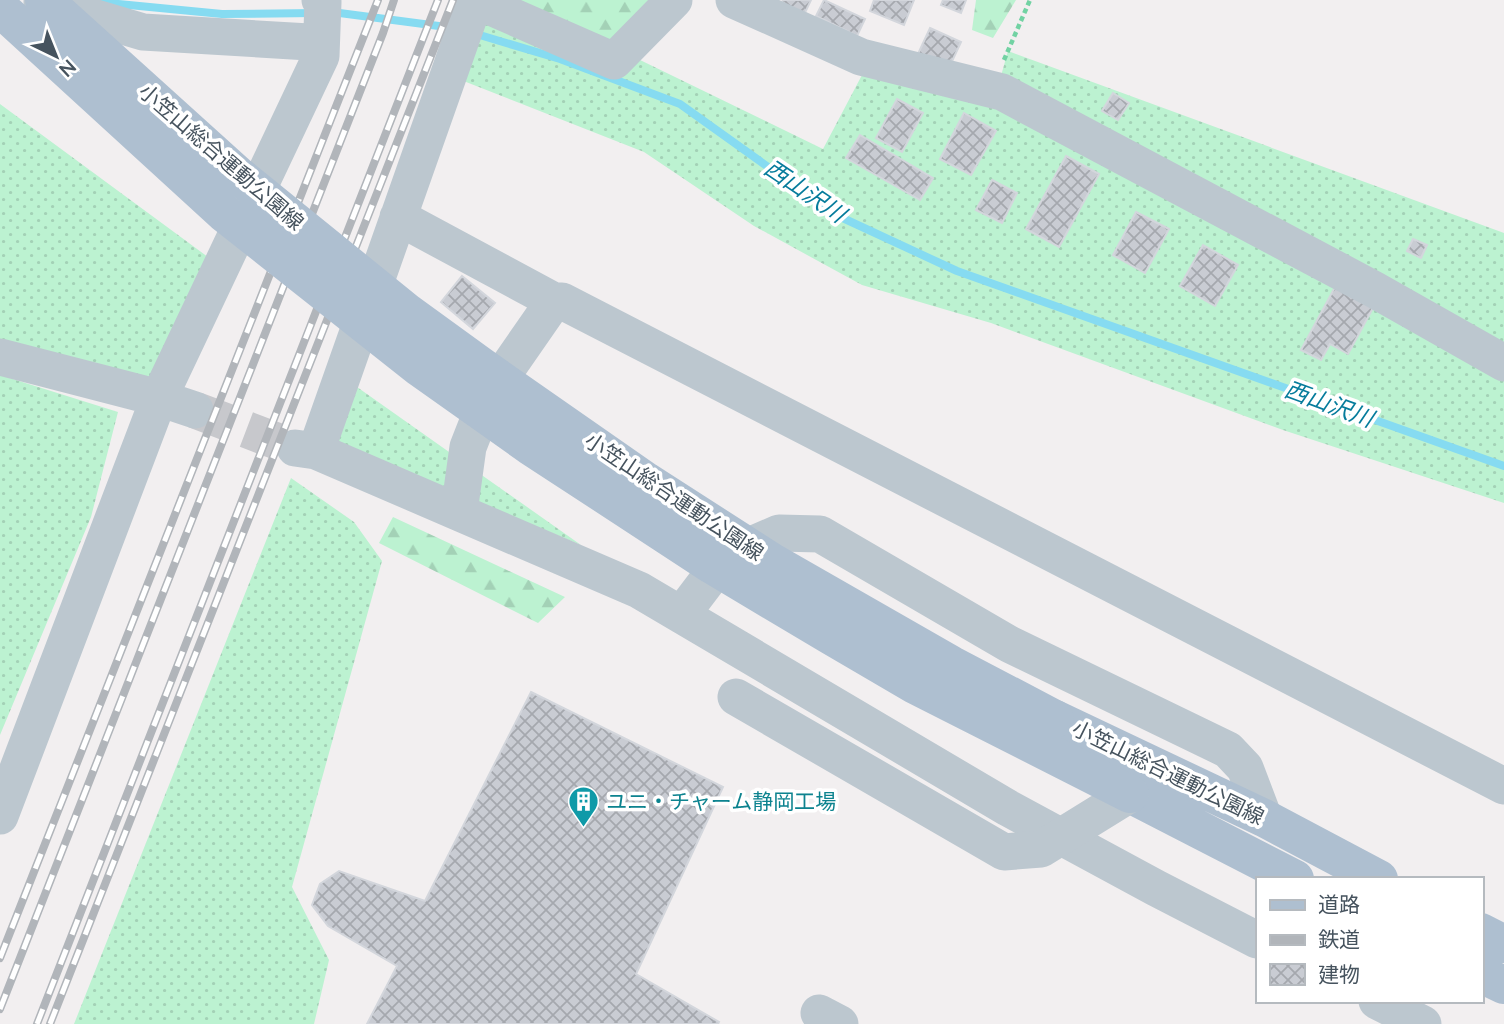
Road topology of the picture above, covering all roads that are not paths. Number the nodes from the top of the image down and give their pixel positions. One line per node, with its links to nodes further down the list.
1 (36, 0): 7 (street)
2 (44, 0): 20 (main road, 小笠山総合運動公園線, bridge)
3 (674, 0): 6 (street)
4 (734, 0): 11 (street)
5 (0, 8): 18 (main road, 小笠山総合運動公園線, bridge)
6 (469, 16): 8 (street)
7 (322, 22): 12 (street)
8 (398, 217): 9 (street); 14 (street)
9 (554, 302): 14 (street); 17 (street)
10 (0, 357): 12 (street)
11 (1504, 363)
12 (159, 398): 13 (street); 19 (street)
13 (195, 410)
14 (458, 512): 15 (street)
15 (682, 614): 16 (street); 20 (street)
16 (726, 640): 18 (street, bridge); 24 (street)
17 (1504, 786)
18 (1130, 794): 21 (main road, 小笠山総合運動公園線)
19 (0, 816)
20 (1264, 818): 22 (main road, 小笠山総合運動公園線)
21 (1291, 877)
22 (1375, 877)
23 (1483, 933): 25 (main road)
24 (1256, 939)
25 (1504, 944)
26 (1483, 975): 27 (main road)
27 (1504, 985)
28 (1381, 1003): 29 (street)
29 (1423, 1024)

